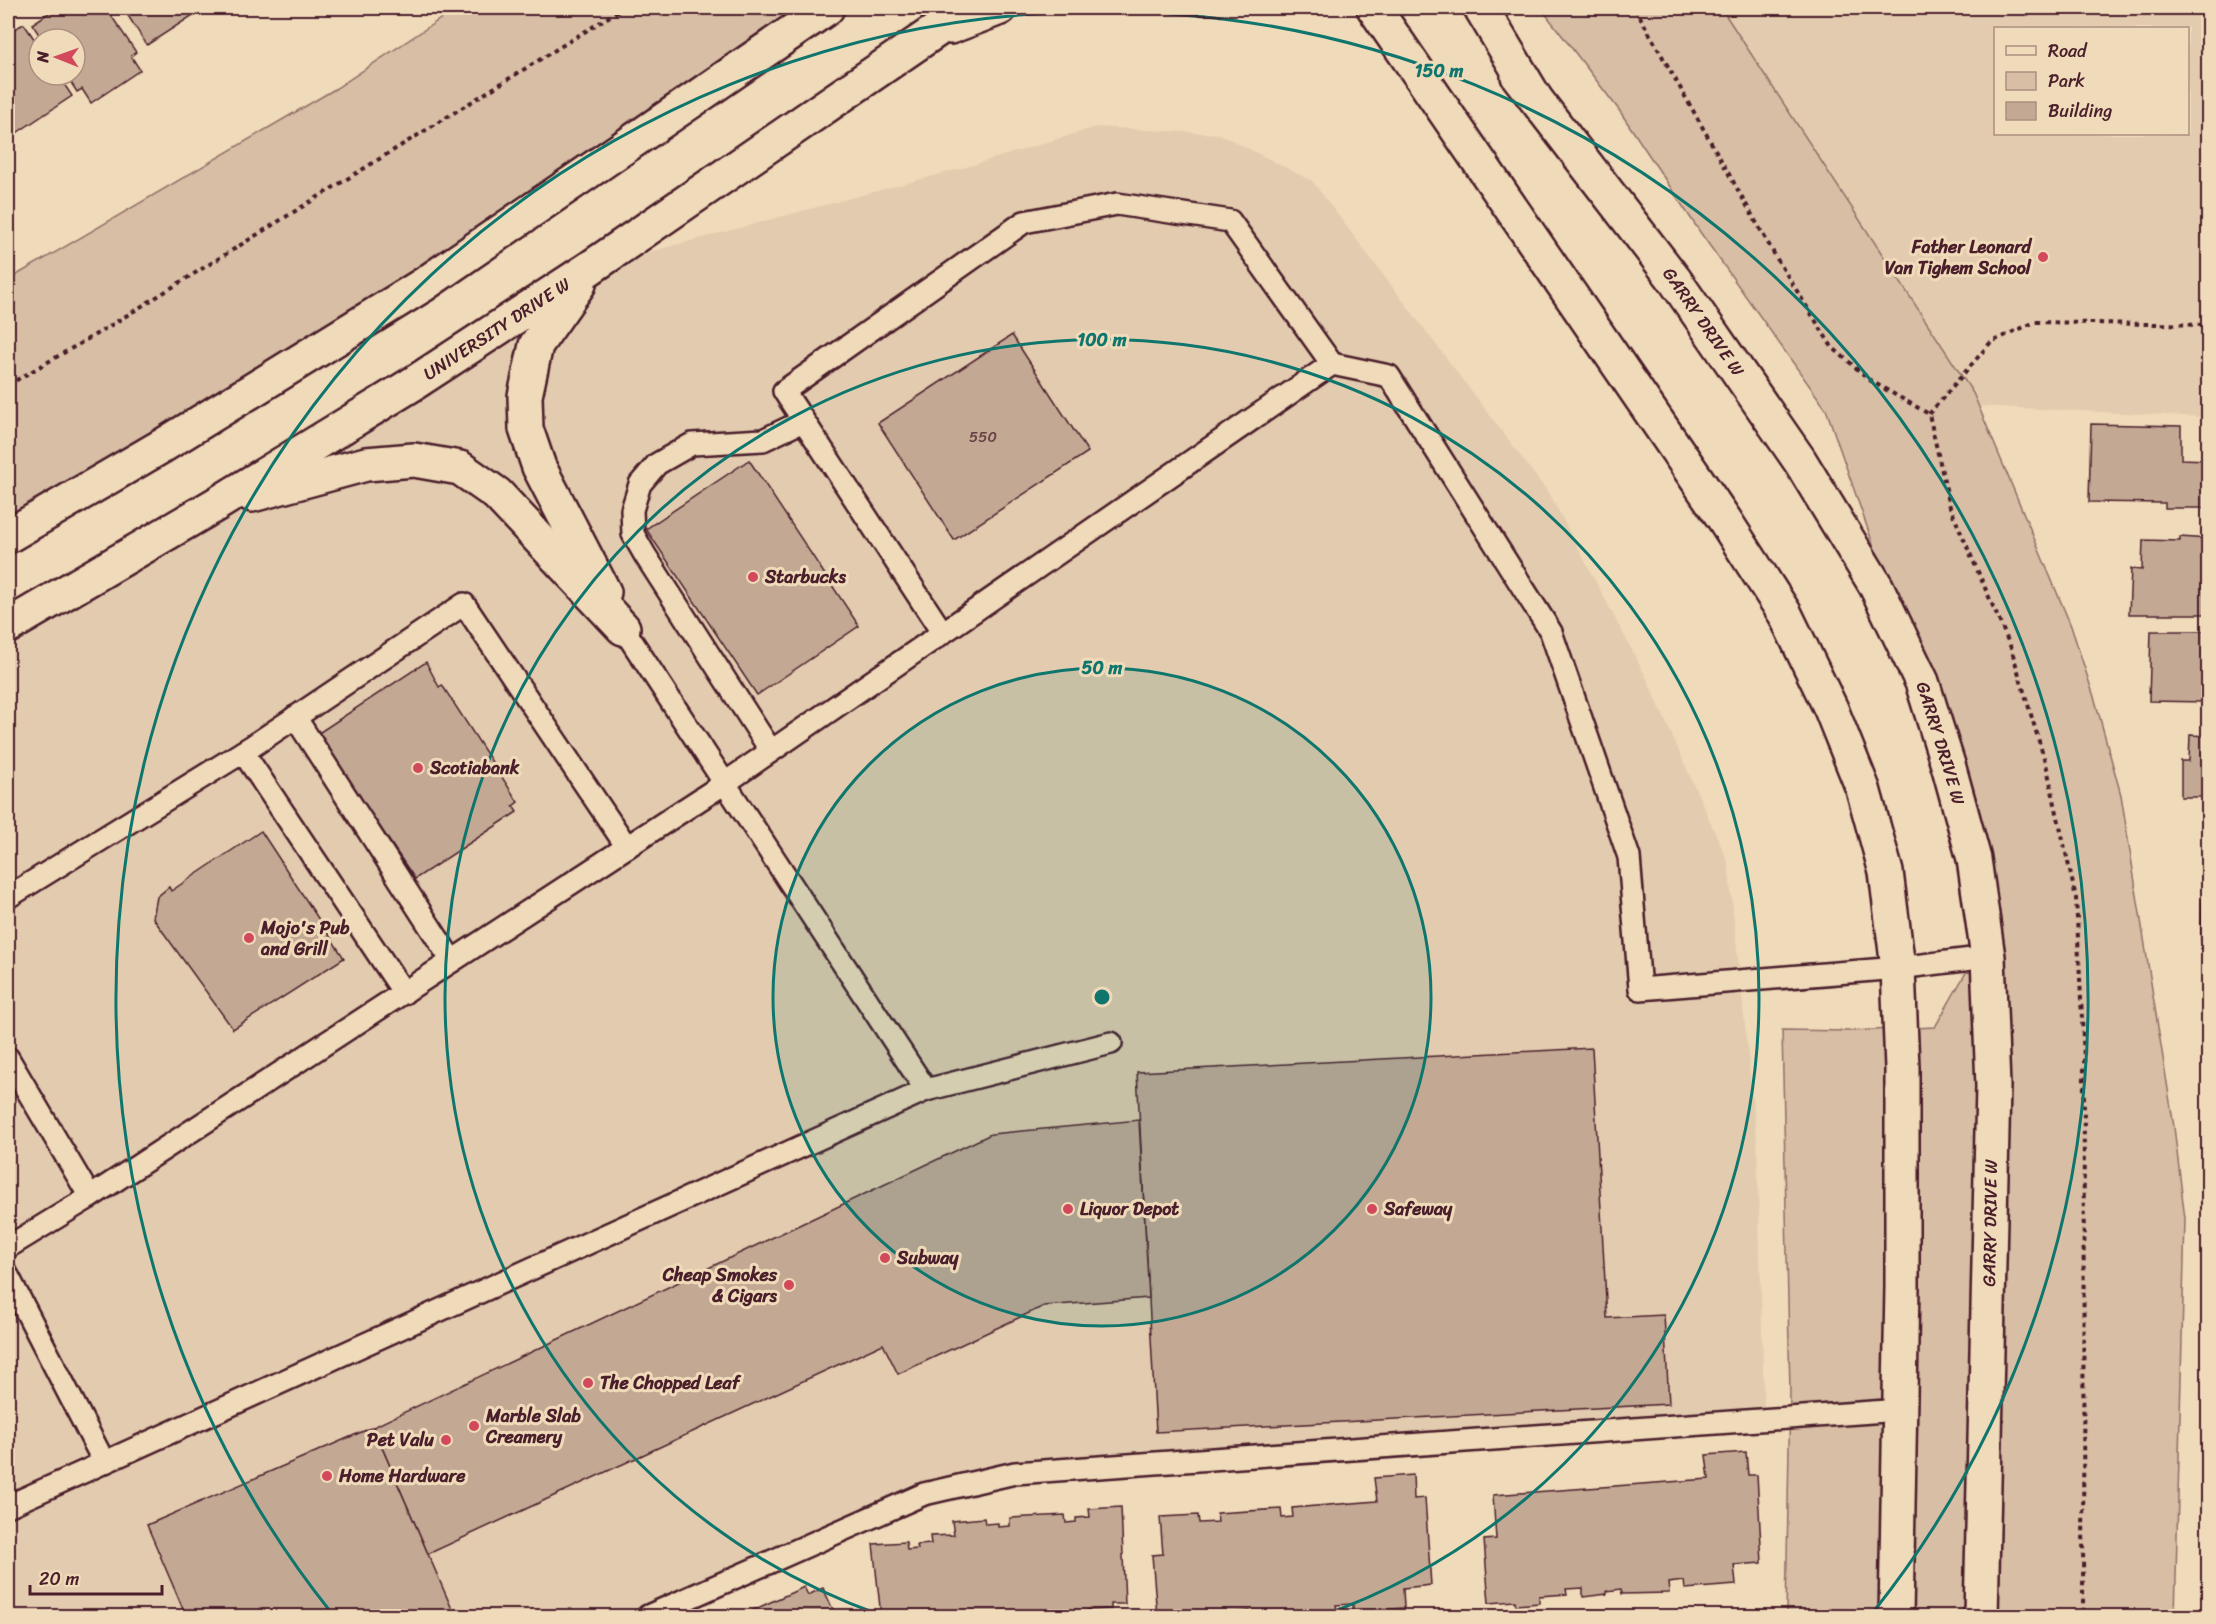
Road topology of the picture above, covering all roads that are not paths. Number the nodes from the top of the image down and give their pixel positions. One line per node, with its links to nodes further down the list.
1 (828, 8): 13 (main road)
2 (969, 8): 7 (main road, UNIVERSITY DRIVE W)
3 (1000, 8): 7 (main road)
4 (1374, 8): 25 (main road)
5 (1466, 8): 8 (main road, GARRY DRIVE W)
6 (1481, 8): 8 (main road)
7 (926, 37): 9 (main road, UNIVERSITY DRIVE W)
8 (1535, 98): 23 (main road, GARRY DRIVE W)
9 (590, 268): 12 (main road, UNIVERSITY DRIVE W); 15 (main road)
10 (1332, 364): 11 (lane); 16 (lane); 25 (lane)
11 (803, 421): 16 (lane); 18 (lane)
12 (215, 505): 14 (main road, UNIVERSITY DRIVE W); 15 (main road)
13 (8, 536)
14 (8, 626)
15 (623, 628): 20 (lane)
16 (942, 632): 18 (lane)
17 (295, 717): 19 (lane); 21 (lane); 24 (lane)
18 (771, 751): 20 (lane)
19 (243, 752): 22 (lane); 26 (lane)
20 (725, 783): 21 (lane); 29 (lane)
21 (627, 847): 24 (lane)
22 (8, 897)
23 (1988, 957): 25 (lane); 38 (main road, GARRY DRIVE W)
24 (453, 961): 26 (lane)
25 (1898, 968): 33 (main road)
26 (404, 993): 30 (lane)
27 (1111, 1043): 29 (lane)
28 (8, 1058): 30 (lane)
29 (926, 1090): 34 (lane)
30 (90, 1197): 31 (lane)
31 (8, 1247)
32 (8, 1276): 34 (lane)
33 (1900, 1410): 36 (lane); 37 (main road)
34 (104, 1462): 35 (lane)
35 (8, 1506)
36 (648, 1617)
37 (1896, 1617)
38 (1981, 1617)

